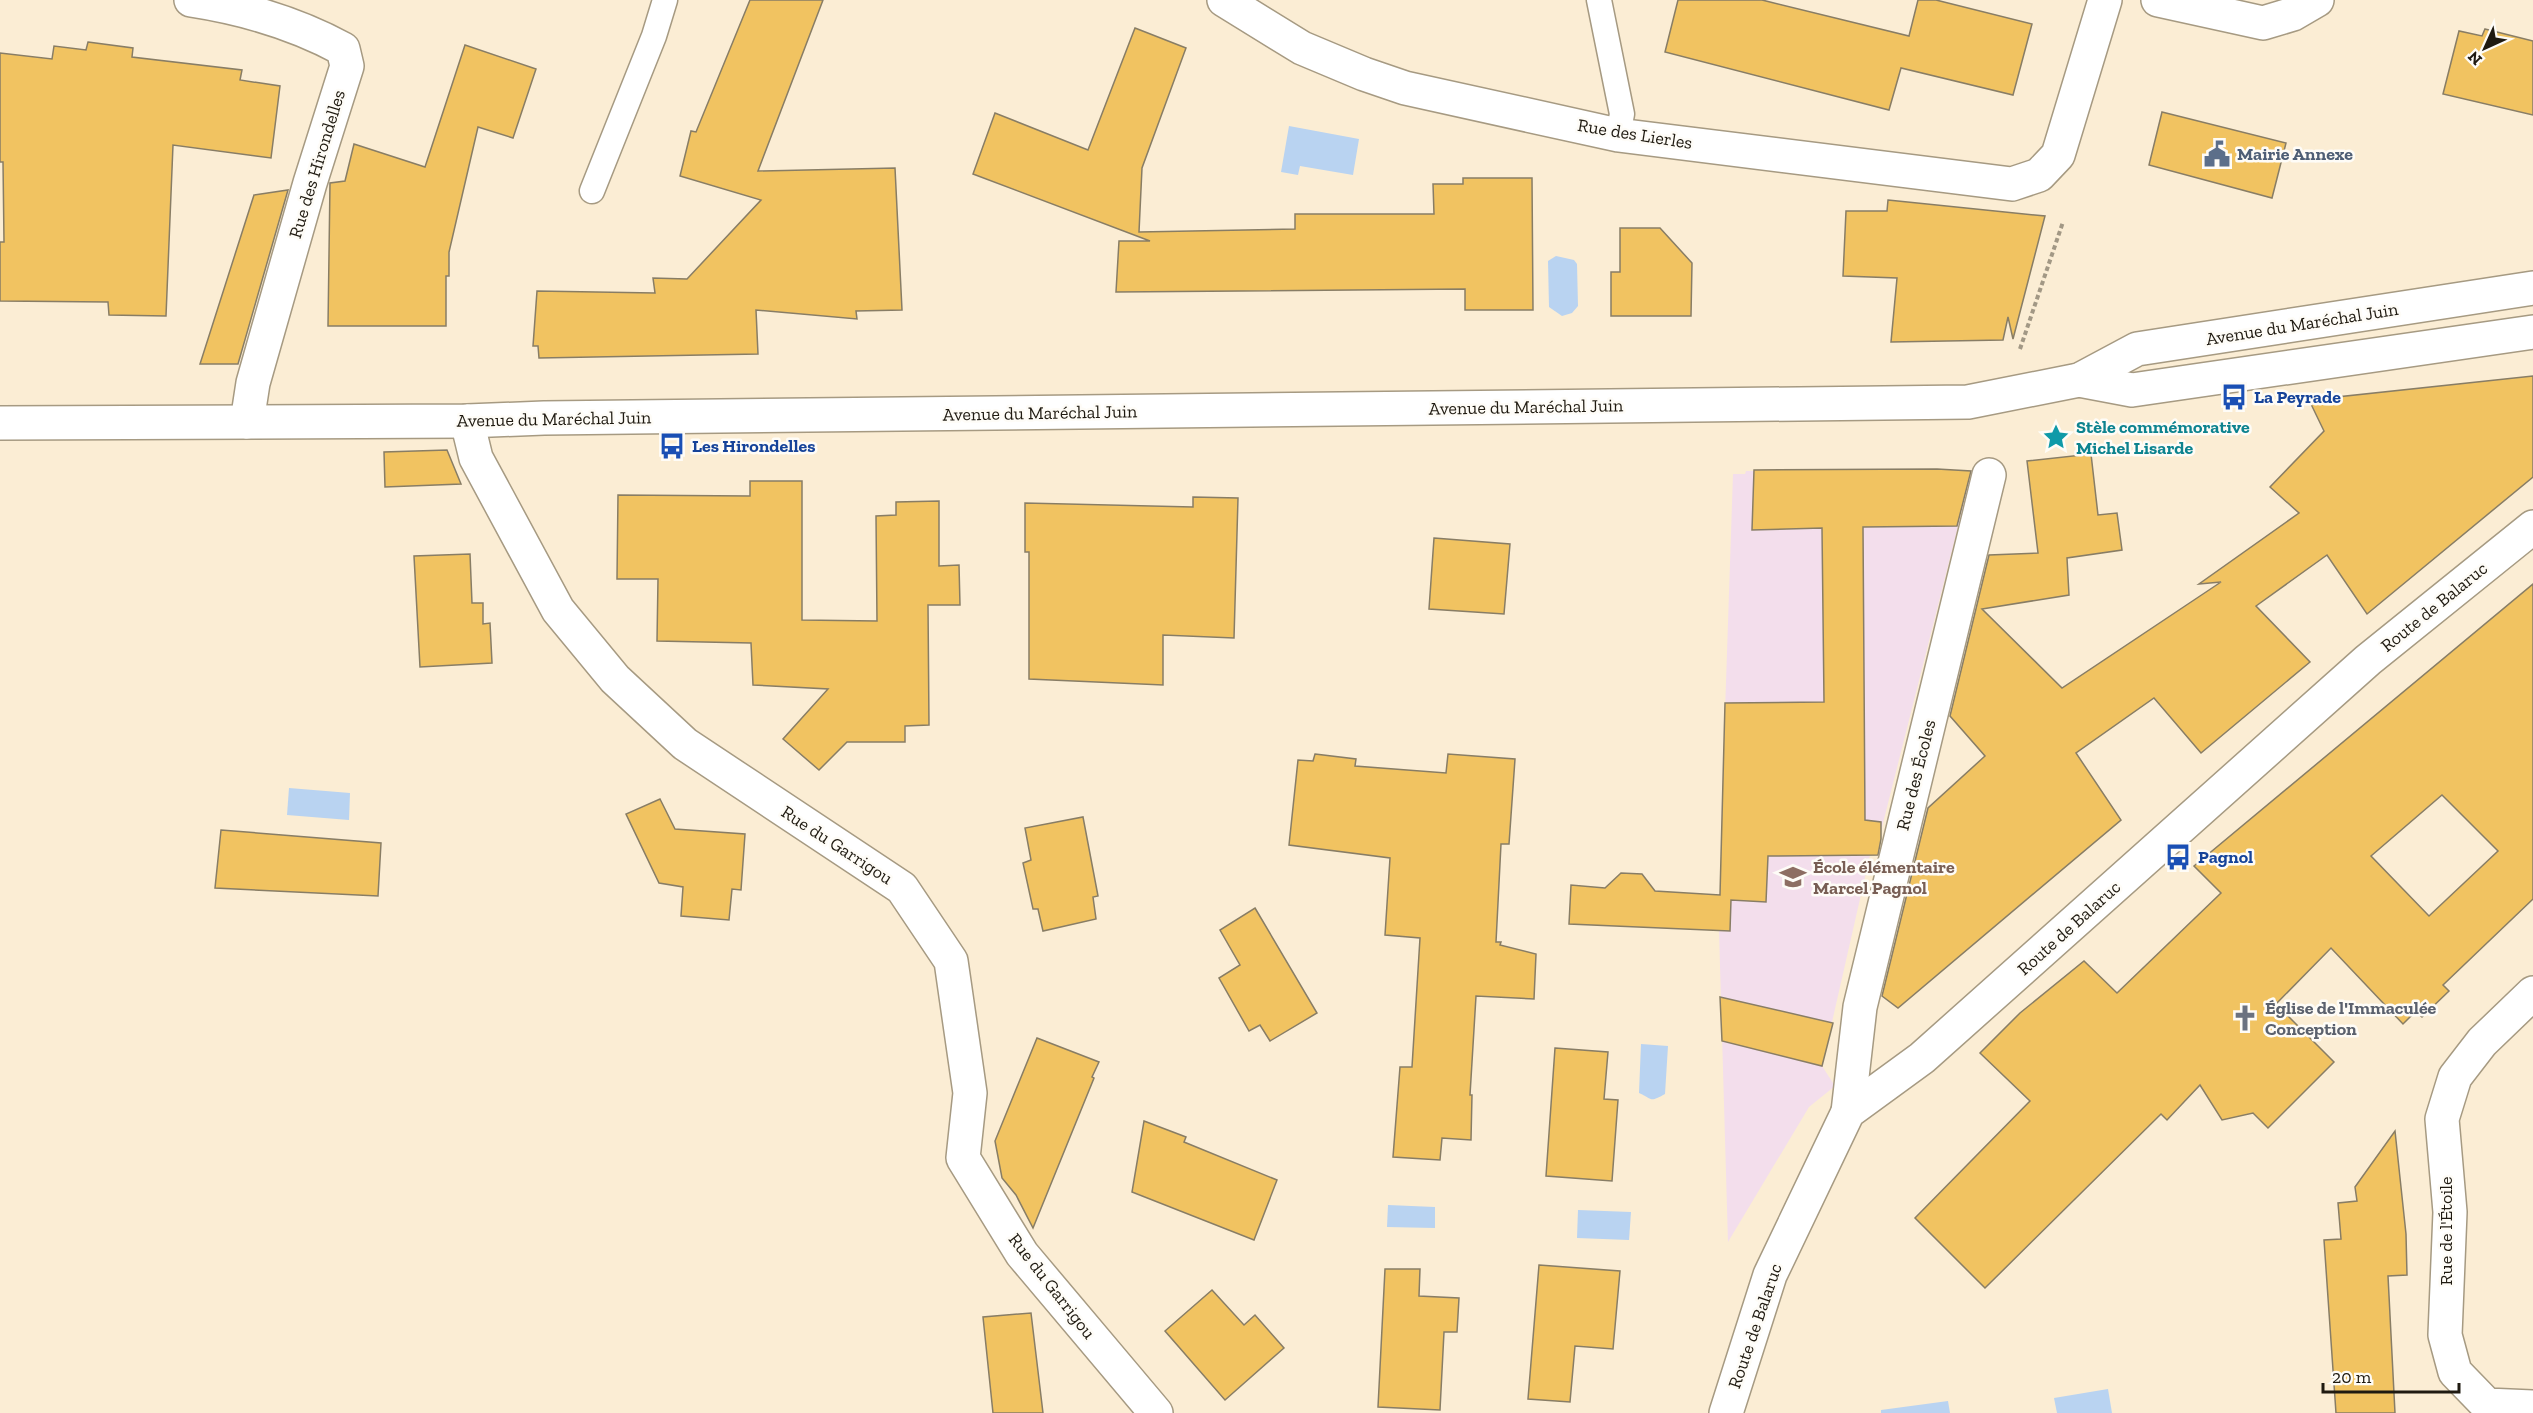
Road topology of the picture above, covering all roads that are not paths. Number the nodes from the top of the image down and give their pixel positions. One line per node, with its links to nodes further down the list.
1 (665, 0): 9 (lane)
2 (1224, 0): 8 (street, Rue des Lierles)
3 (1599, 0): 8 (lane)
4 (2105, 0): 8 (street, Rue des Lierles)
5 (2158, 0): 6 (street)
6 (2317, 0)
7 (200, 1): 14 (street, Rue des Hirondelles)
8 (1618, 135)
9 (592, 191)
10 (2533, 288): 12 (street, Avenue du Maréchal Juin)
11 (2533, 332): 12 (street, Avenue du Maréchal Juin)
12 (2079, 380): 13 (street, Avenue du Maréchal Juin)
13 (467, 421): 14 (street, Avenue du Maréchal Juin); 21 (street, Rue du Garrigou)
14 (246, 422): 15 (street, Avenue du Maréchal Juin)
15 (0, 423)
16 (1989, 475): 19 (street, Rue des Écoles)
17 (2533, 527): 19 (street, Route de Balaruc)
18 (2533, 993): 20 (street, Rue de l'Étoile)
19 (1848, 1112): 22 (street, Route de Balaruc)
20 (2533, 1407)
21 (1156, 1413)
22 (1726, 1413)

